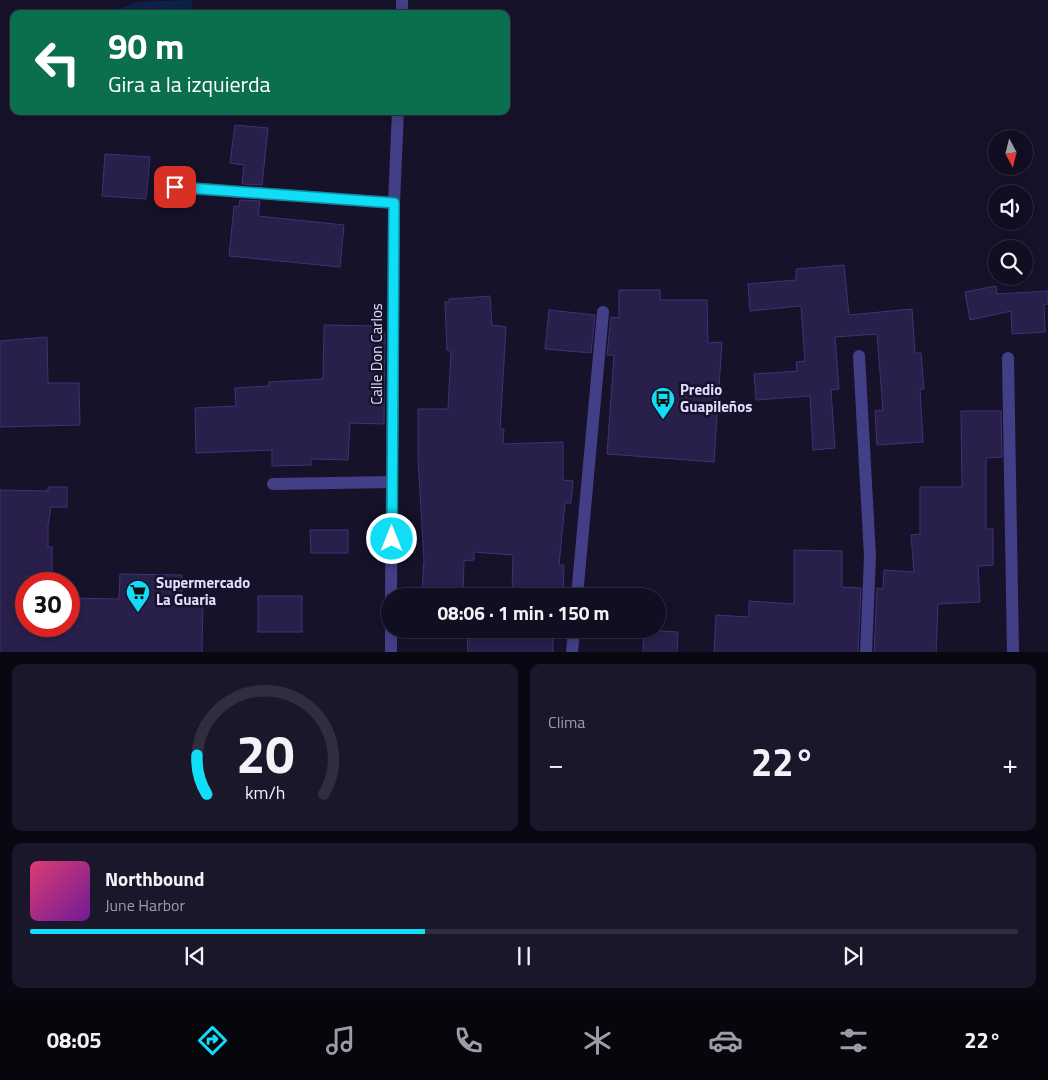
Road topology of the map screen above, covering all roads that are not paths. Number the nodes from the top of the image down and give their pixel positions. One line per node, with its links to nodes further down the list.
1 (398, 115): 3 (street, Calle Don Carlos)
2 (175, 187): 3 (street)
3 (394, 203): 7 (street, Calle Don Carlos)
4 (603, 312): 10 (street)
5 (859, 356): 15 (street)
6 (1008, 358): 16 (street)
7 (392, 482): 8 (street); 9 (street, Calle Don Carlos)
8 (273, 484)
9 (392, 588)
10 (578, 588)
11 (391, 638): 13 (street)
12 (573, 638): 14 (street)
13 (391, 652)
14 (572, 652)
15 (866, 652)
16 (1013, 652)

